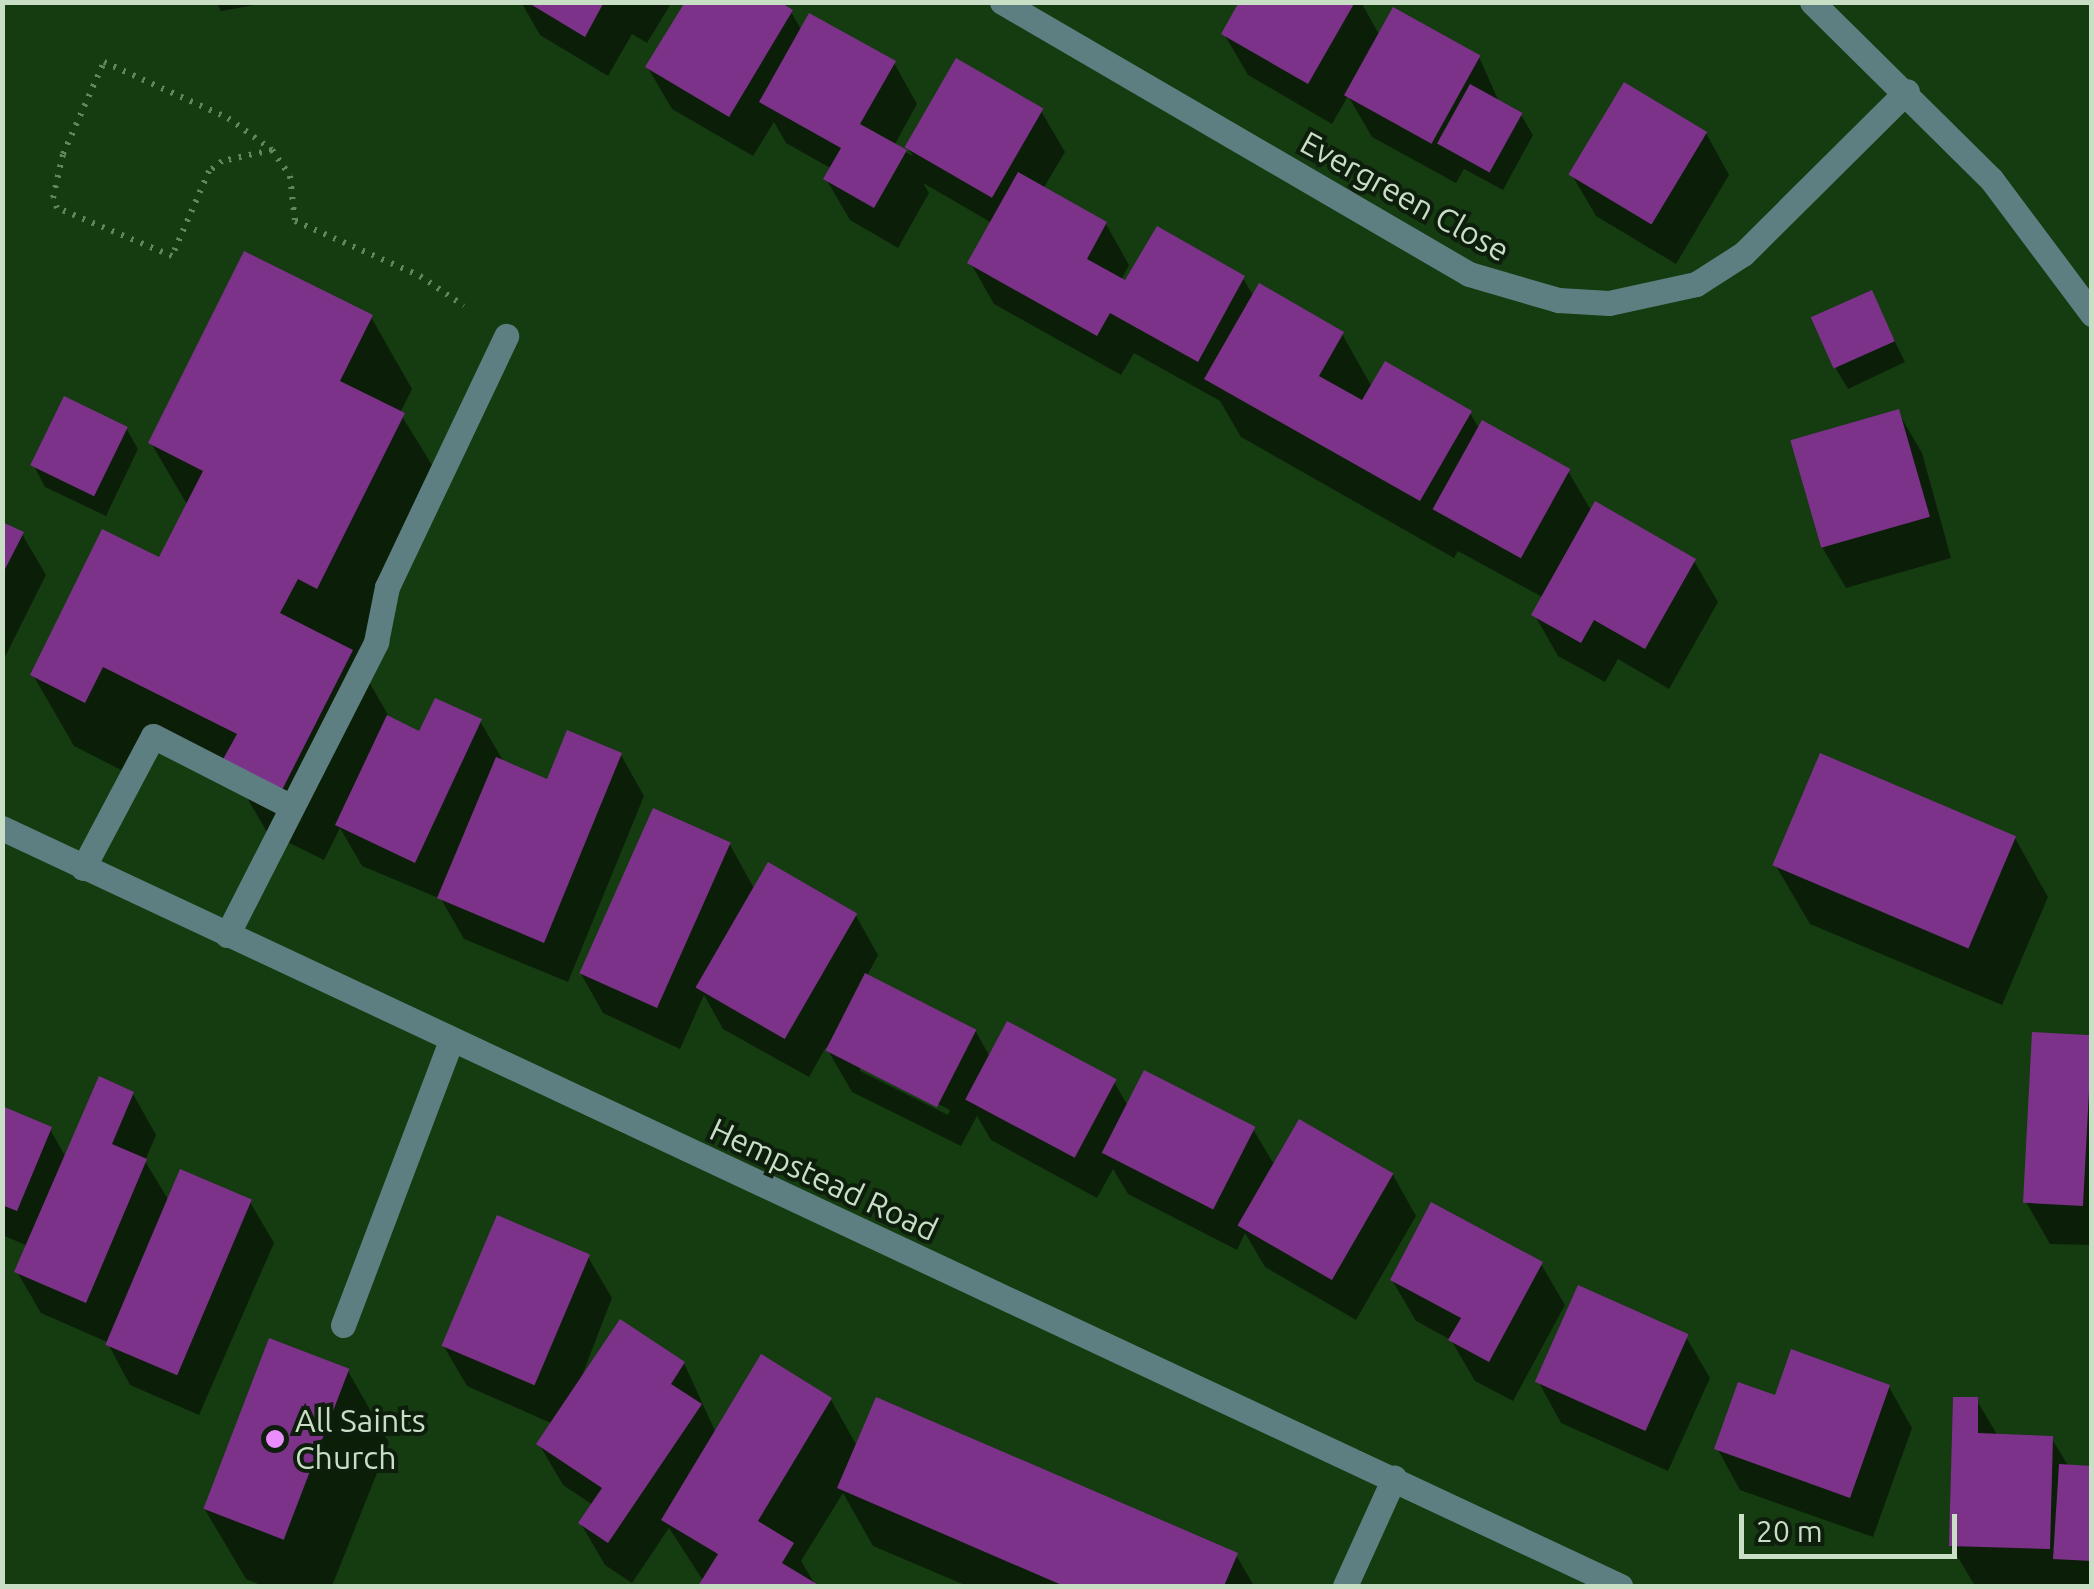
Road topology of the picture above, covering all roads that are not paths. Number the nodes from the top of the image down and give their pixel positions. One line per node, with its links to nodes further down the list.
1 (1812, 2): 3 (street)
2 (1007, 5): 3 (street, Evergreen Close)
3 (1907, 91): 4 (street)
4 (2092, 314)
5 (506, 336): 6 (street)
6 (290, 806): 8 (street); 9 (street)
7 (2, 828): 8 (street, Hempstead Road)
8 (83, 868): 9 (street, Hempstead Road)
9 (227, 935): 10 (street, Hempstead Road)
10 (450, 1043): 11 (street); 12 (street, Hempstead Road)
11 (343, 1325)
12 (1394, 1478): 13 (street); 14 (street, Hempstead Road)
13 (1345, 1586)
14 (1620, 1586)

